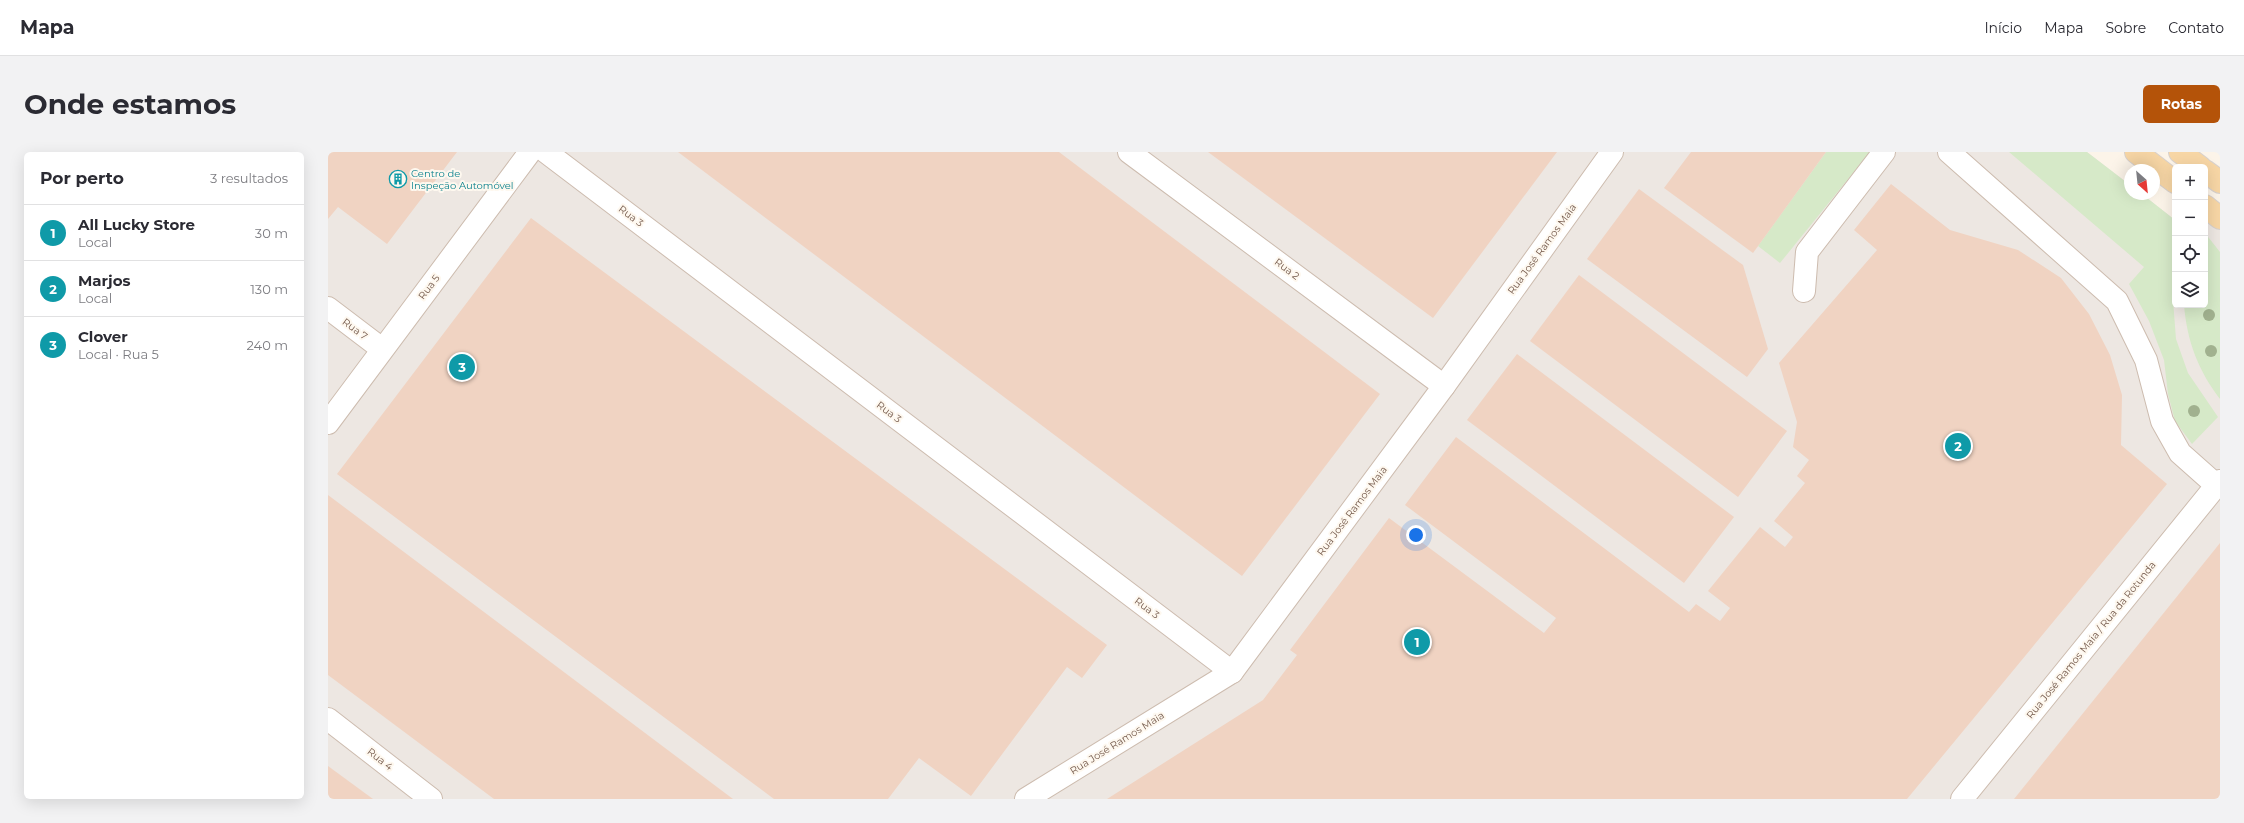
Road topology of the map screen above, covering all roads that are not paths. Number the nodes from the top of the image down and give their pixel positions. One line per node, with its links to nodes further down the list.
1 (530, 152): 17 (street, Rua 5)
2 (546, 152): 21 (street, Rua 3)
3 (1129, 152): 18 (street, Rua 2)
4 (1612, 152): 18 (street, Rua José Ramos Maia)
5 (1884, 152): 15 (street)
6 (1949, 152): 20 (street)
7 (2136, 152): 11 (main road)
8 (2180, 152): 9 (main road)
9 (2196, 164)
10 (2208, 173): 12 (main road)
11 (2172, 180)
12 (2220, 182)
13 (2208, 208): 14 (main road)
14 (2220, 218)
15 (1804, 291)
16 (328, 308): 17 (street, Rua 7)
17 (382, 349): 19 (street, Rua 5)
18 (1444, 386): 21 (street, Rua José Ramos Maia)
19 (328, 424)
20 (2218, 483): 25 (street, Rua José Ramos Maia / Rua da Rotunda)
21 (1232, 672): 24 (street, Rua José Ramos Maia)
22 (328, 719): 23 (street, Rua 4)
23 (431, 799)
24 (1026, 799)
25 (1962, 799)

